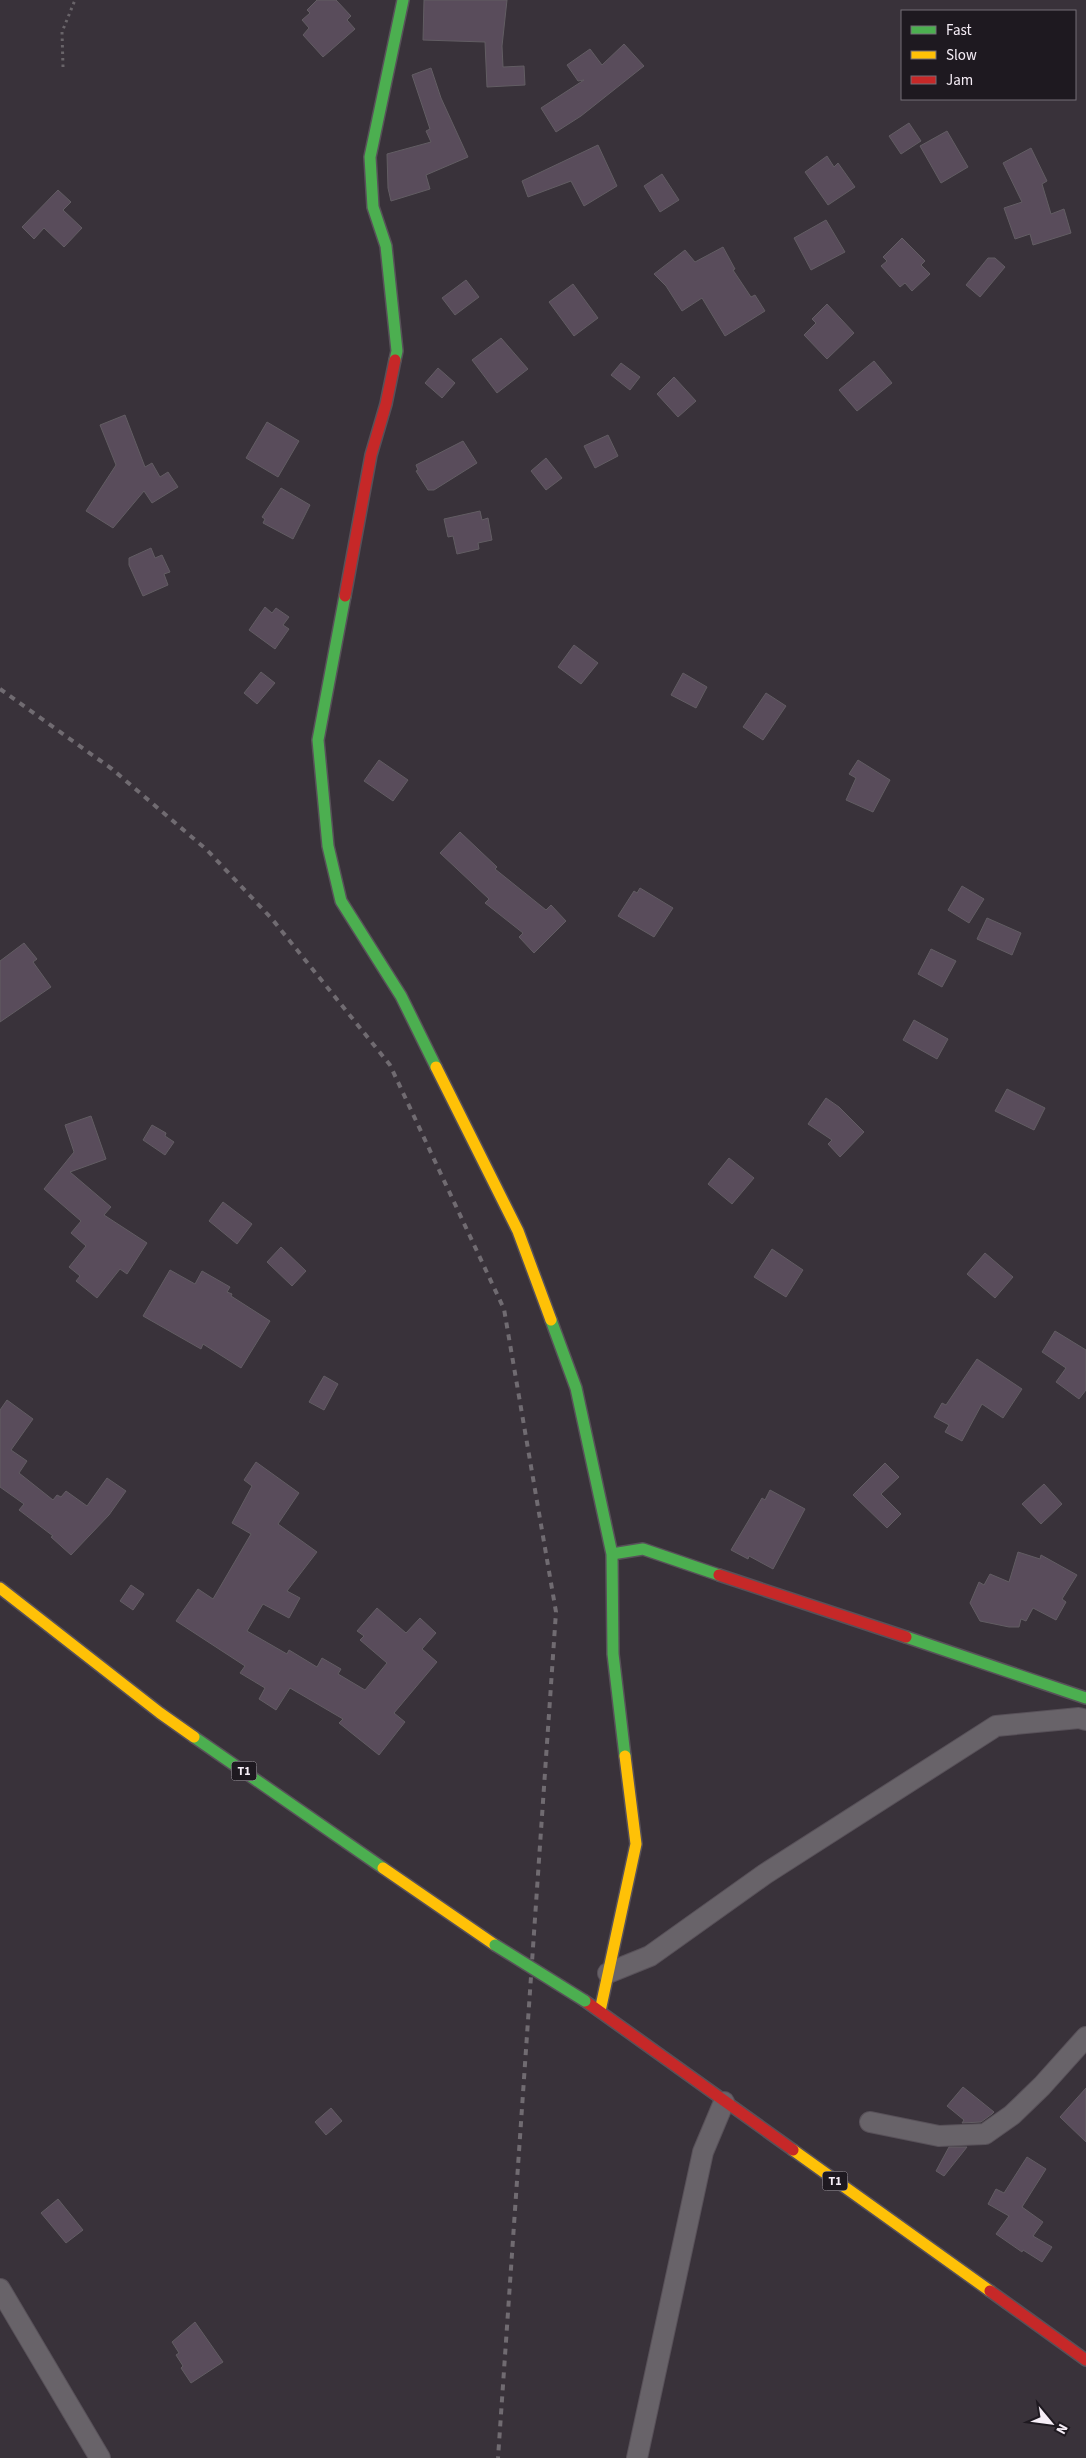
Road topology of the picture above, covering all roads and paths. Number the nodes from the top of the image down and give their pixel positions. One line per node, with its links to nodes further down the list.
1 (74, 0): 3 (path)
2 (403, 0): 4 (main road)
3 (63, 67)
4 (612, 1554): 6 (main road); 8 (main road)
5 (0, 1588): 9 (main road, T1, bridge)
6 (1086, 1698)
7 (1086, 1720): 8 (street)
8 (608, 1973): 9 (main road)
9 (600, 2010): 11 (main road, T1)
10 (1086, 2037): 12 (street)
11 (724, 2102): 14 (main road, T1); 16 (street)
12 (870, 2122)
13 (0, 2289): 15 (street)
14 (1086, 2360)
15 (100, 2458)
16 (637, 2458)

